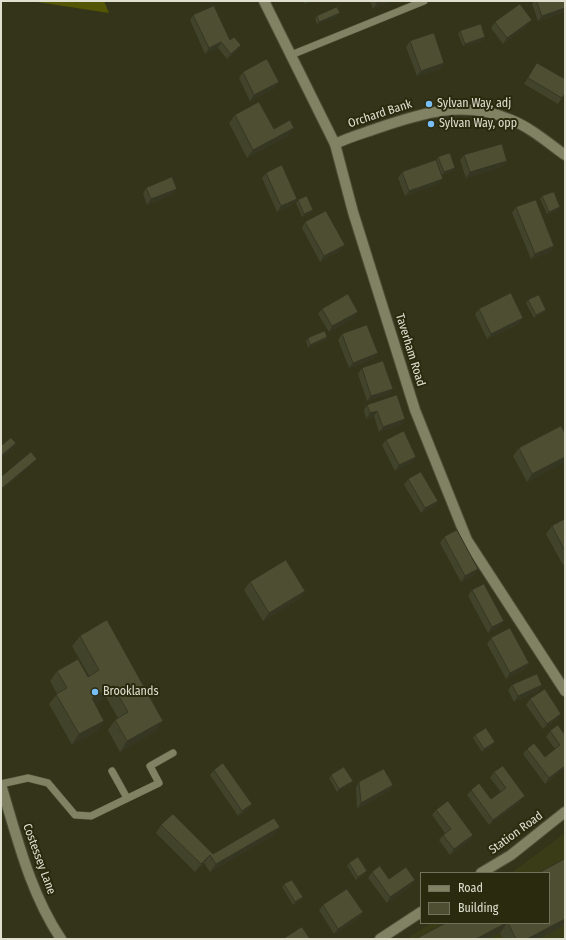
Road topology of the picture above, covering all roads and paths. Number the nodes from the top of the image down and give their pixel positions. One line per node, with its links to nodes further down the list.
1 (264, 1): 3 (street, Taverham Road)
2 (424, 1): 3 (lane)
3 (291, 55): 4 (street, Taverham Road)
4 (336, 144): 5 (street, Orchard Bank); 6 (street, Taverham Road)
5 (563, 150)
6 (565, 691)
7 (173, 753): 10 (lane)
8 (112, 771): 10 (lane)
9 (1, 785): 10 (lane); 14 (street, Costessey Lane)
10 (126, 798)
11 (565, 812): 12 (street, Station Road)
12 (483, 872)
13 (420, 913): 15 (street)
14 (61, 939)
15 (380, 939)

